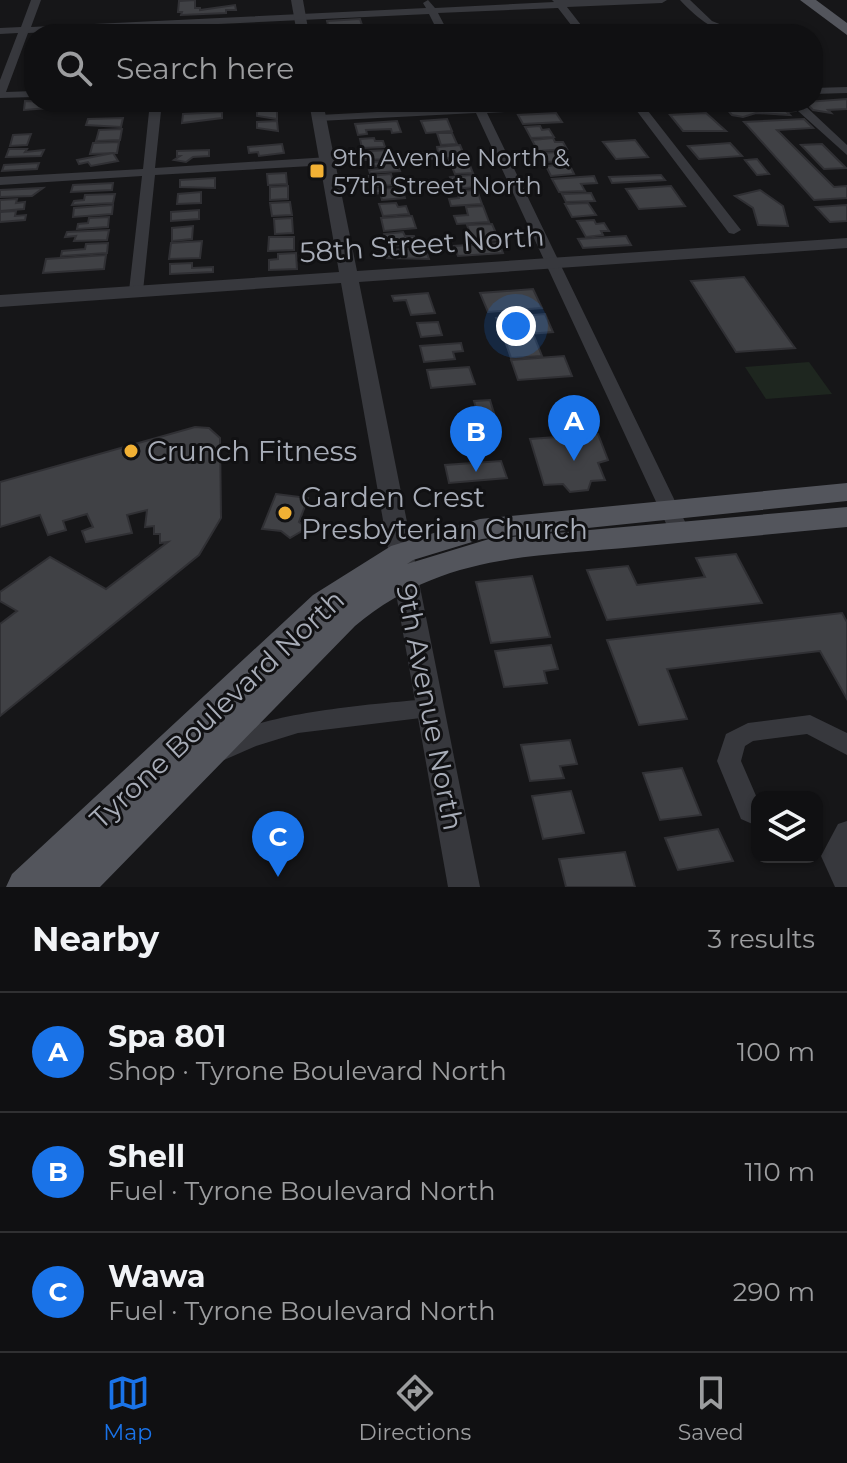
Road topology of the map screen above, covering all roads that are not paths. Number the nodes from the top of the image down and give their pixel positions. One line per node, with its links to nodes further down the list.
1 (36, 0): 12 (street)
2 (297, 0): 10 (street)
3 (427, 0): 9 (street)
4 (662, 0): 8 (street)
5 (685, 0): 17 (street)
6 (807, 0): 19 (main road)
7 (823, 0): 11 (main road)
8 (558, 2): 9 (street); 16 (street)
9 (432, 10): 10 (street); 15 (street)
10 (299, 17): 13 (street); 14 (street)
11 (847, 18)
12 (26, 24)
13 (219, 24)
14 (301, 24)
15 (439, 24)
16 (575, 24)
17 (704, 24)
18 (24, 30): 20 (street); 23 (street)
19 (847, 30)
20 (0, 31)
21 (847, 90): 22 (street)
22 (823, 91)
23 (0, 94): 24 (street)
24 (24, 94)
25 (155, 112): 32 (street)
26 (317, 112): 31 (street, 9th Avenue North)
27 (481, 112): 36 (street)
28 (643, 112): 34 (street)
29 (805, 112): 30 (street)
30 (847, 151)
31 (329, 161): 32 (street); 37 (street, 9th Avenue North)
32 (148, 172): 33 (street); 38 (street)
33 (0, 181)
34 (734, 230)
35 (847, 243): 36 (street, 58th Street North)
36 (553, 263): 37 (street, 58th Street North); 42 (street)
37 (350, 277): 38 (street, 58th Street North); 43 (street, 9th Avenue North)
38 (136, 291): 39 (street, 58th Street North)
39 (0, 301)
40 (847, 492): 42 (main road, Tyrone Boulevard North)
41 (847, 517): 42 (main road, Tyrone Boulevard North)
42 (675, 520): 43 (main road, Tyrone Boulevard North)
43 (404, 565): 44 (street, 9th Avenue North); 46 (main road, Tyrone Boulevard North); 51 (main road, Tyrone Boulevard North)
44 (429, 708): 46 (street); 53 (street, 9th Avenue North)
45 (847, 745): 47 (street)
46 (190, 768): 52 (main road, Tyrone Boulevard North)
47 (751, 812)
48 (847, 832): 49 (street)
49 (825, 851): 50 (street)
50 (847, 883)
51 (27, 887)
52 (72, 887)
53 (464, 887)

